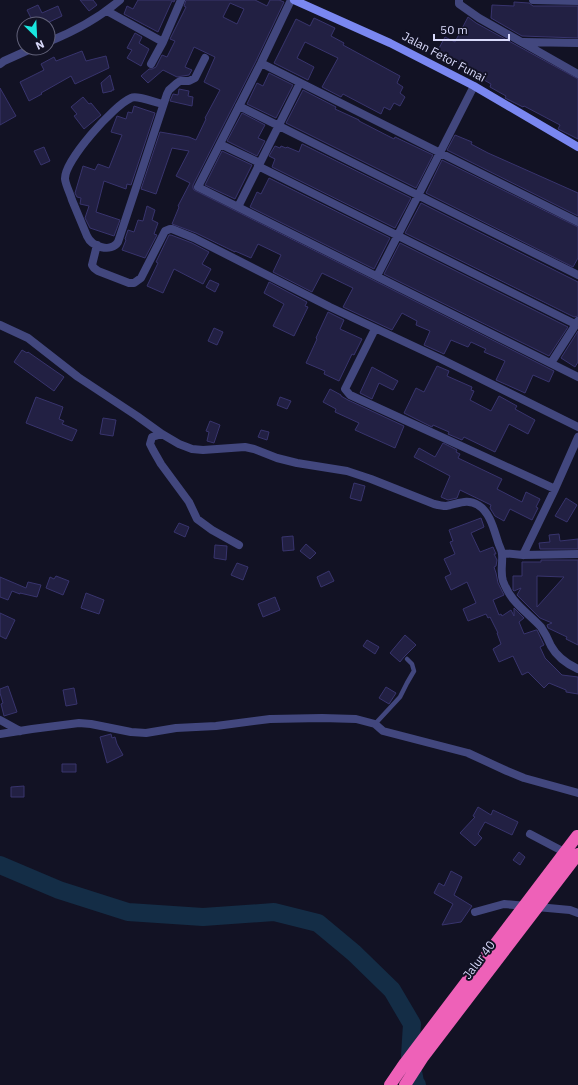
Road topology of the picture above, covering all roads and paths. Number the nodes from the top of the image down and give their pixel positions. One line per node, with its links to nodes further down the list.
1 (120, 0): 8 (street)
2 (181, 0): 10 (street)
3 (292, 0): 7 (street, Jalan Fetor Funai); 15 (street)
4 (459, 0): 11 (street)
5 (533, 0): 6 (street)
6 (578, 1)
7 (309, 4): 20 (street, Jalan Fetor Funai)
8 (107, 11): 9 (street); 10 (street)
9 (56, 38)
10 (163, 42): 17 (street)
11 (523, 42): 12 (street); 18 (street)
12 (578, 43)
13 (16, 55): 16 (street)
14 (205, 58): 21 (street)
15 (261, 63): 19 (street); 22 (street)
16 (0, 64)
17 (151, 64)
18 (578, 74)
19 (300, 83): 23 (street); 26 (street)
20 (474, 86): 25 (street, Jalan Fetor Funai); 26 (street)
21 (163, 104): 32 (street); 32 (street)
22 (239, 106): 23 (street); 24 (street)
23 (279, 126): 27 (street); 28 (street)
24 (220, 144): 27 (street); 29 (street)
25 (578, 147)
26 (440, 153): 28 (street); 30 (street)
27 (259, 165): 29 (street); 31 (street)
28 (418, 195): 31 (street); 33 (street)
29 (238, 207): 34 (street)
30 (578, 222)
31 (398, 235): 34 (street); 35 (street)
32 (96, 245): 37 (street)
33 (578, 275)
34 (377, 276): 38 (street)
35 (577, 322): 38 (street)
36 (0, 325): 41 (street)
37 (375, 328): 40 (street); 43 (street)
38 (551, 363): 39 (street)
39 (578, 377)
40 (578, 427)
41 (162, 434): 44 (street); 45 (street)
42 (578, 437): 43 (street)
43 (555, 489): 47 (street)
44 (239, 545)
45 (502, 553): 47 (street); 49 (street)
46 (578, 554): 47 (street)
47 (523, 555)
48 (407, 659): 51 (lane)
49 (578, 670)
50 (0, 720): 52 (street)
51 (375, 724): 52 (street); 54 (street)
52 (20, 731): 53 (street)
53 (0, 734)
54 (578, 793)
55 (530, 834): 58 (street)
56 (577, 836): 61 (highway, bridge)
57 (578, 854): 62 (highway, Jalur 40, bridge)
58 (578, 859)
59 (474, 912): 60 (street)
60 (578, 913)
61 (390, 1085)
62 (405, 1085)

